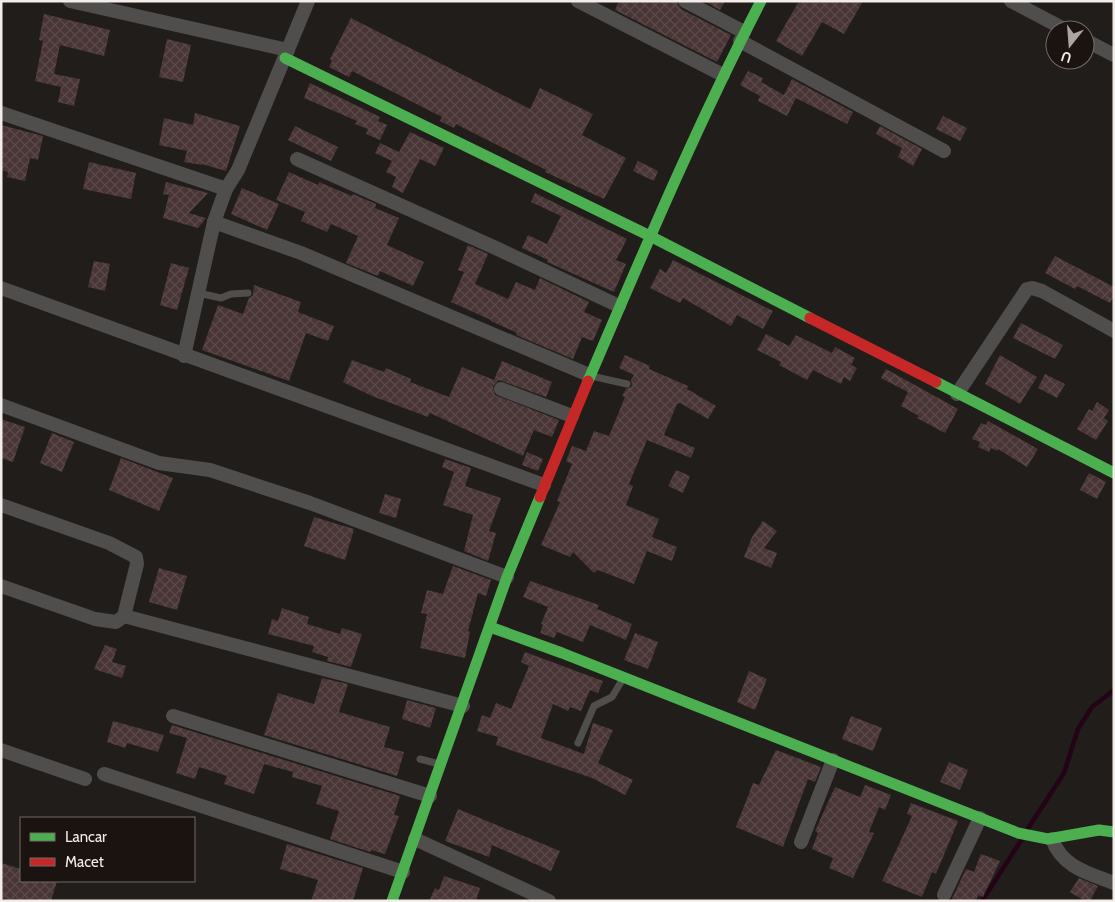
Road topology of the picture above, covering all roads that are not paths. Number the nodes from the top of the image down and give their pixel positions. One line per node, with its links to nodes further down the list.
1 (70, 1): 10 (street)
2 (308, 1): 10 (street)
3 (578, 1): 12 (street)
4 (684, 1): 8 (street)
5 (761, 1): 8 (street)
6 (1011, 1): 7 (street)
7 (1047, 20)
8 (742, 37): 12 (street); 14 (street)
9 (1095, 45): 11 (street)
10 (286, 54): 16 (street); 18 (street)
11 (1114, 55)
12 (722, 75): 18 (street)
13 (1, 113): 16 (street)
14 (944, 151)
15 (297, 159): 22 (street)
16 (226, 189): 17 (street)
17 (214, 222): 20 (street); 25 (street)
18 (650, 236): 22 (street); 28 (street)
19 (1, 288): 24 (street)
20 (198, 293): 21 (lane); 24 (street)
21 (248, 293)
22 (619, 306): 25 (street)
23 (1114, 331): 28 (street)
24 (184, 356): 32 (street)
25 (589, 375): 26 (lane); 30 (street)
26 (627, 384)
27 (501, 389): 30 (street)
28 (957, 394): 31 (street)
29 (1, 405): 34 (street)
30 (572, 416): 32 (street)
31 (1114, 473)
32 (544, 485): 34 (street)
33 (1, 505): 36 (street)
34 (508, 578): 37 (street)
35 (1, 586): 36 (street)
36 (124, 616): 39 (street)
37 (490, 627): 38 (street); 39 (street)
38 (624, 677): 41 (lane); 44 (street)
39 (463, 706): 45 (street)
40 (173, 716): 48 (street)
41 (578, 743)
42 (1, 750): 47 (street)
43 (420, 759): 45 (lane)
44 (833, 760): 49 (street); 53 (street)
45 (441, 765): 48 (street)
46 (104, 774): 54 (street)
47 (85, 779)
48 (430, 796): 51 (street)
49 (980, 818): 52 (street); 56 (street)
50 (1114, 832): 52 (street)
51 (415, 839): 54 (street); 58 (street)
52 (1046, 839): 55 (street)
53 (801, 842)
54 (403, 872): 57 (street)
55 (1114, 883)
56 (944, 895)
57 (392, 901)
58 (549, 901)

